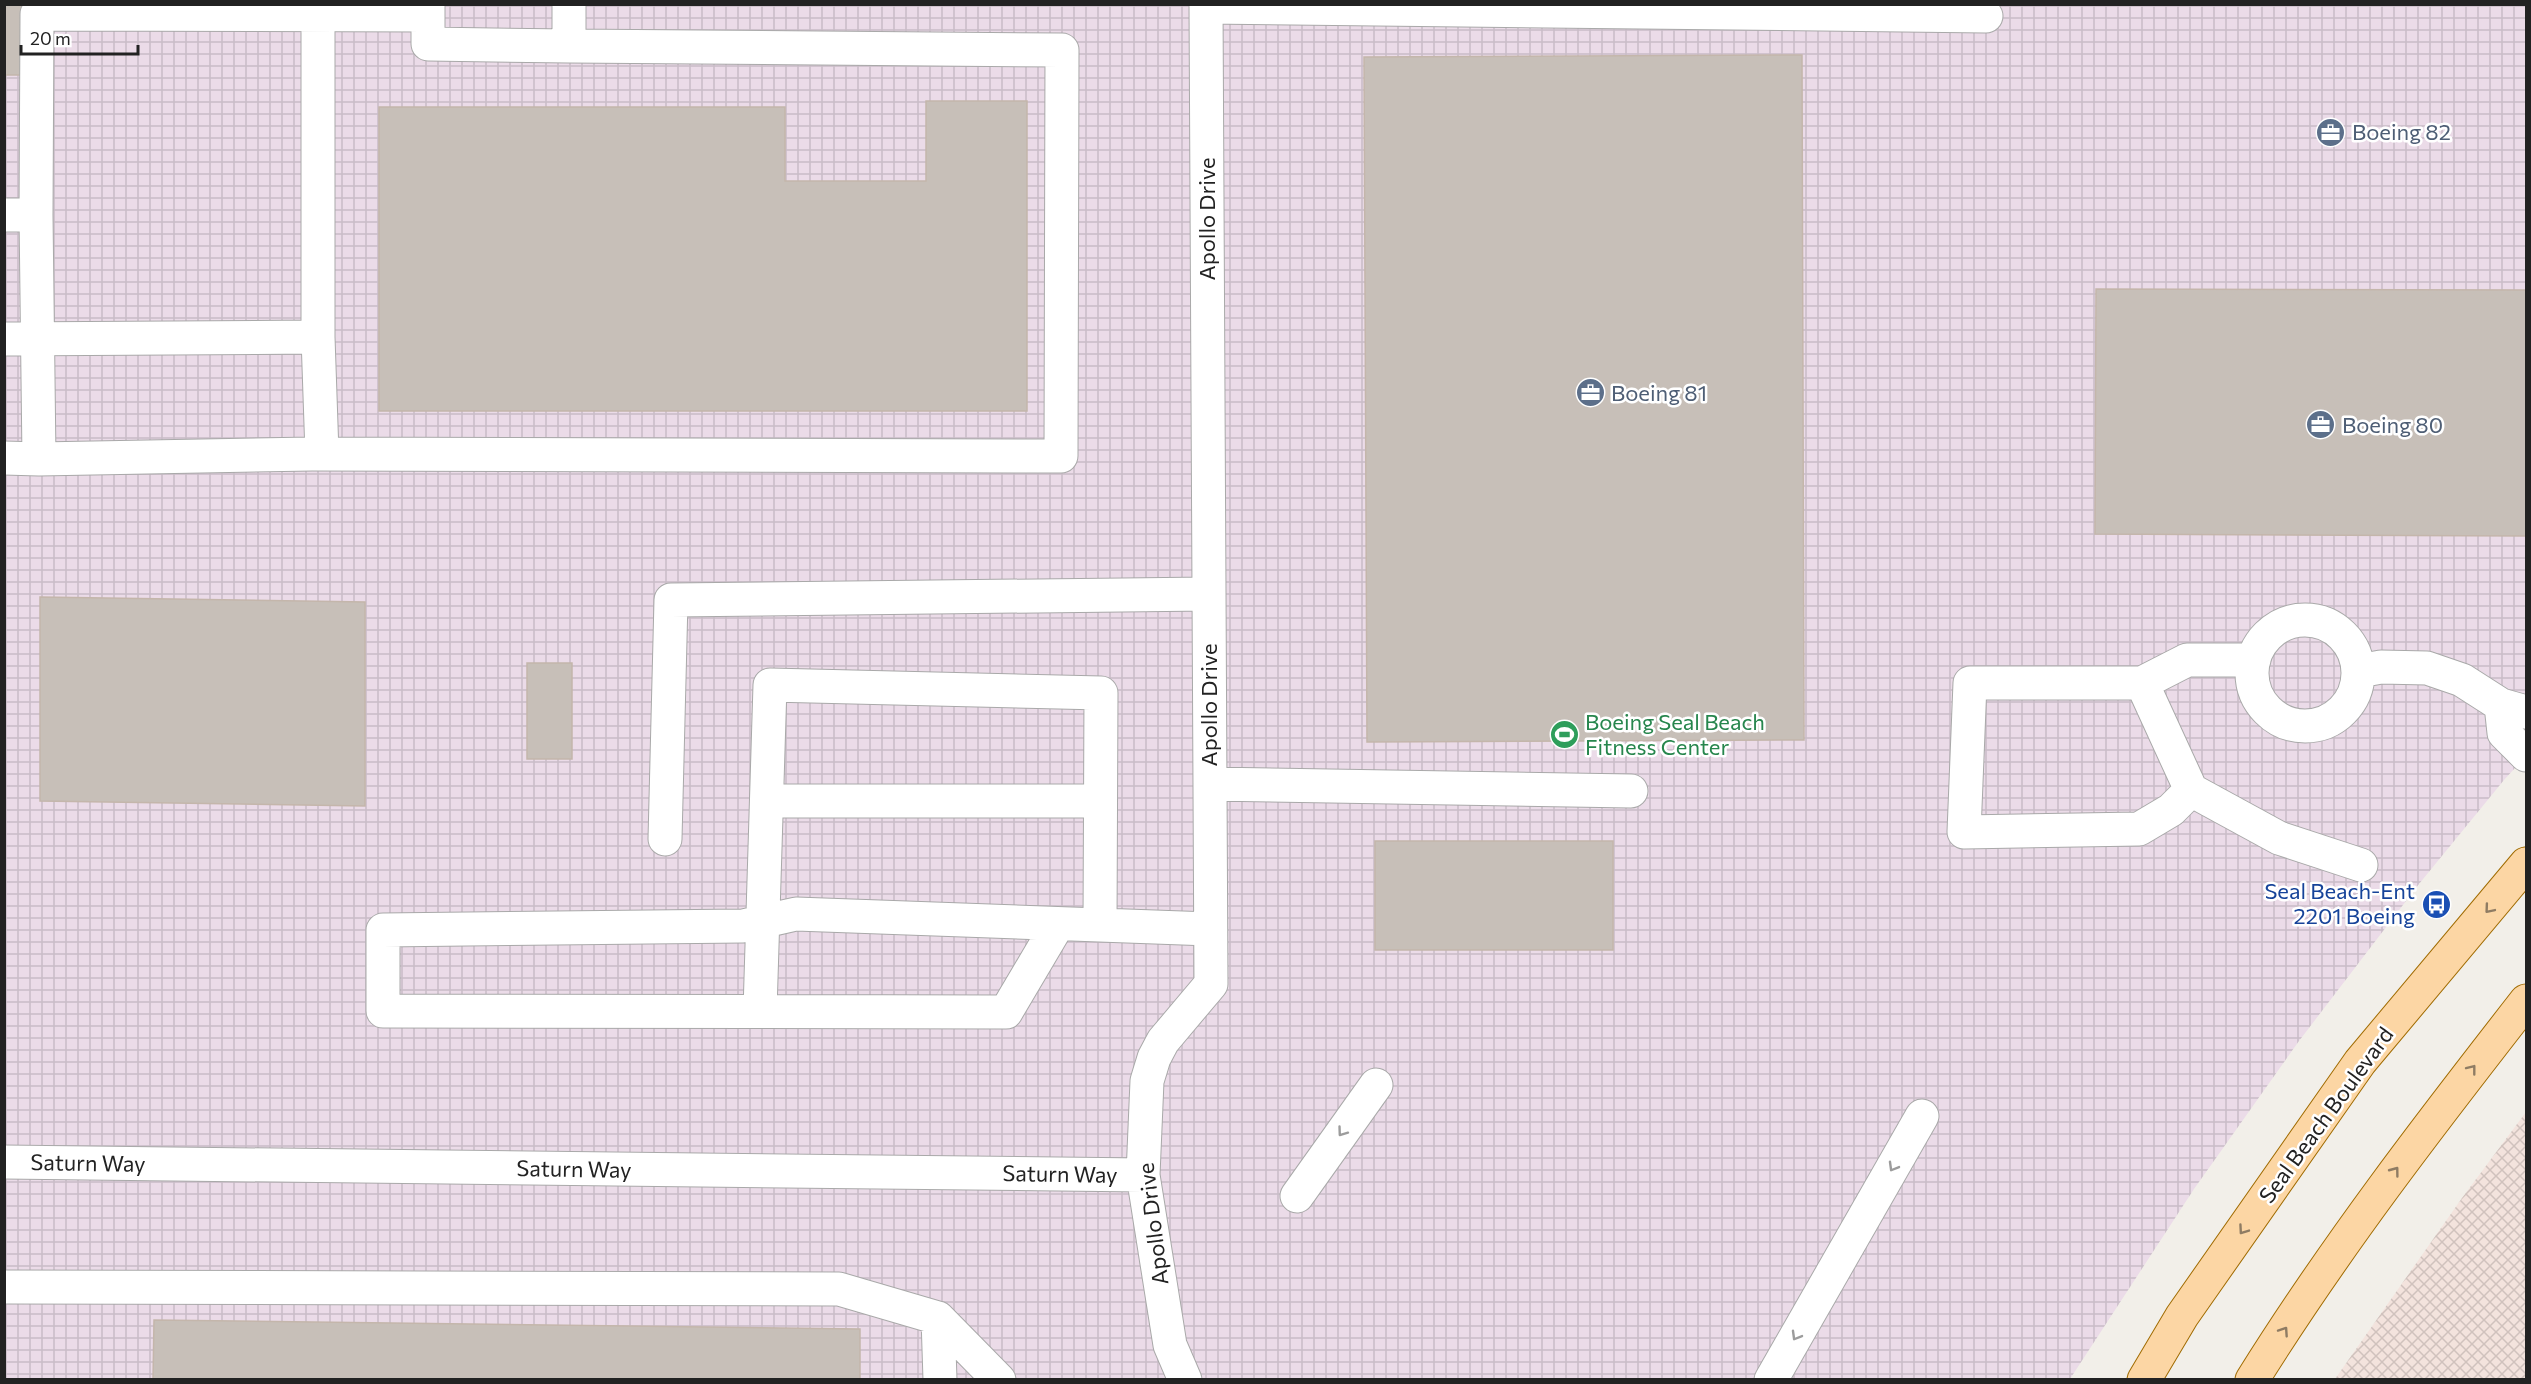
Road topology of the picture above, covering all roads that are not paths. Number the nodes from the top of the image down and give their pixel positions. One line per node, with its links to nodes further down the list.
1 (569, 4): 6 (lane)
2 (1206, 6): 5 (lane); 14 (lane, Apollo Drive)
3 (428, 10): 4 (lane); 6 (lane)
4 (318, 14): 7 (lane); 8 (lane)
5 (1986, 16)
6 (569, 46): 11 (lane)
7 (20, 215): 10 (lane)
8 (318, 337): 10 (lane); 11 (lane)
9 (4, 339): 10 (lane)
10 (37, 339): 13 (lane)
11 (322, 454): 13 (lane)
12 (4, 458): 13 (lane)
13 (39, 459)
14 (1208, 594): 20 (lane, Apollo Drive); 25 (lane)
15 (2254, 660): 16 (lane); 16 (lane); 17 (lane)
16 (2359, 671): 18 (lane)
17 (2142, 683): 21 (lane); 21 (lane)
18 (2513, 708): 19 (lane)
19 (2526, 755)
20 (1209, 784): 22 (lane); 31 (lane, Apollo Drive)
21 (2191, 790): 27 (lane)
22 (1631, 791)
23 (767, 801): 24 (lane); 24 (lane); 28 (lane)
24 (1100, 801): 30 (lane)
25 (665, 839)
26 (2526, 864): 45 (main road, Seal Beach Boulevard, one-way to 45)
27 (2361, 865)
28 (763, 921): 29 (lane); 33 (lane); 33 (lane)
29 (1058, 924): 30 (lane); 33 (lane)
30 (1100, 925): 31 (lane)
31 (1210, 929): 37 (lane, Apollo Drive)
32 (2526, 1001): 46 (main road, one-way to 32)
33 (760, 1011)
34 (1376, 1084): 38 (lane, one-way to 38)
35 (1922, 1116): 44 (lane, one-way to 44)
36 (4, 1162): 37 (lane, Saturn Way)
37 (1143, 1175): 43 (lane, Apollo Drive)
38 (1297, 1196)
39 (4, 1287): 40 (lane)
40 (938, 1318): 41 (lane); 42 (lane)
41 (940, 1380)
42 (999, 1380)
43 (1185, 1380)
44 (1771, 1380)
45 (2144, 1380)
46 (2252, 1380)

